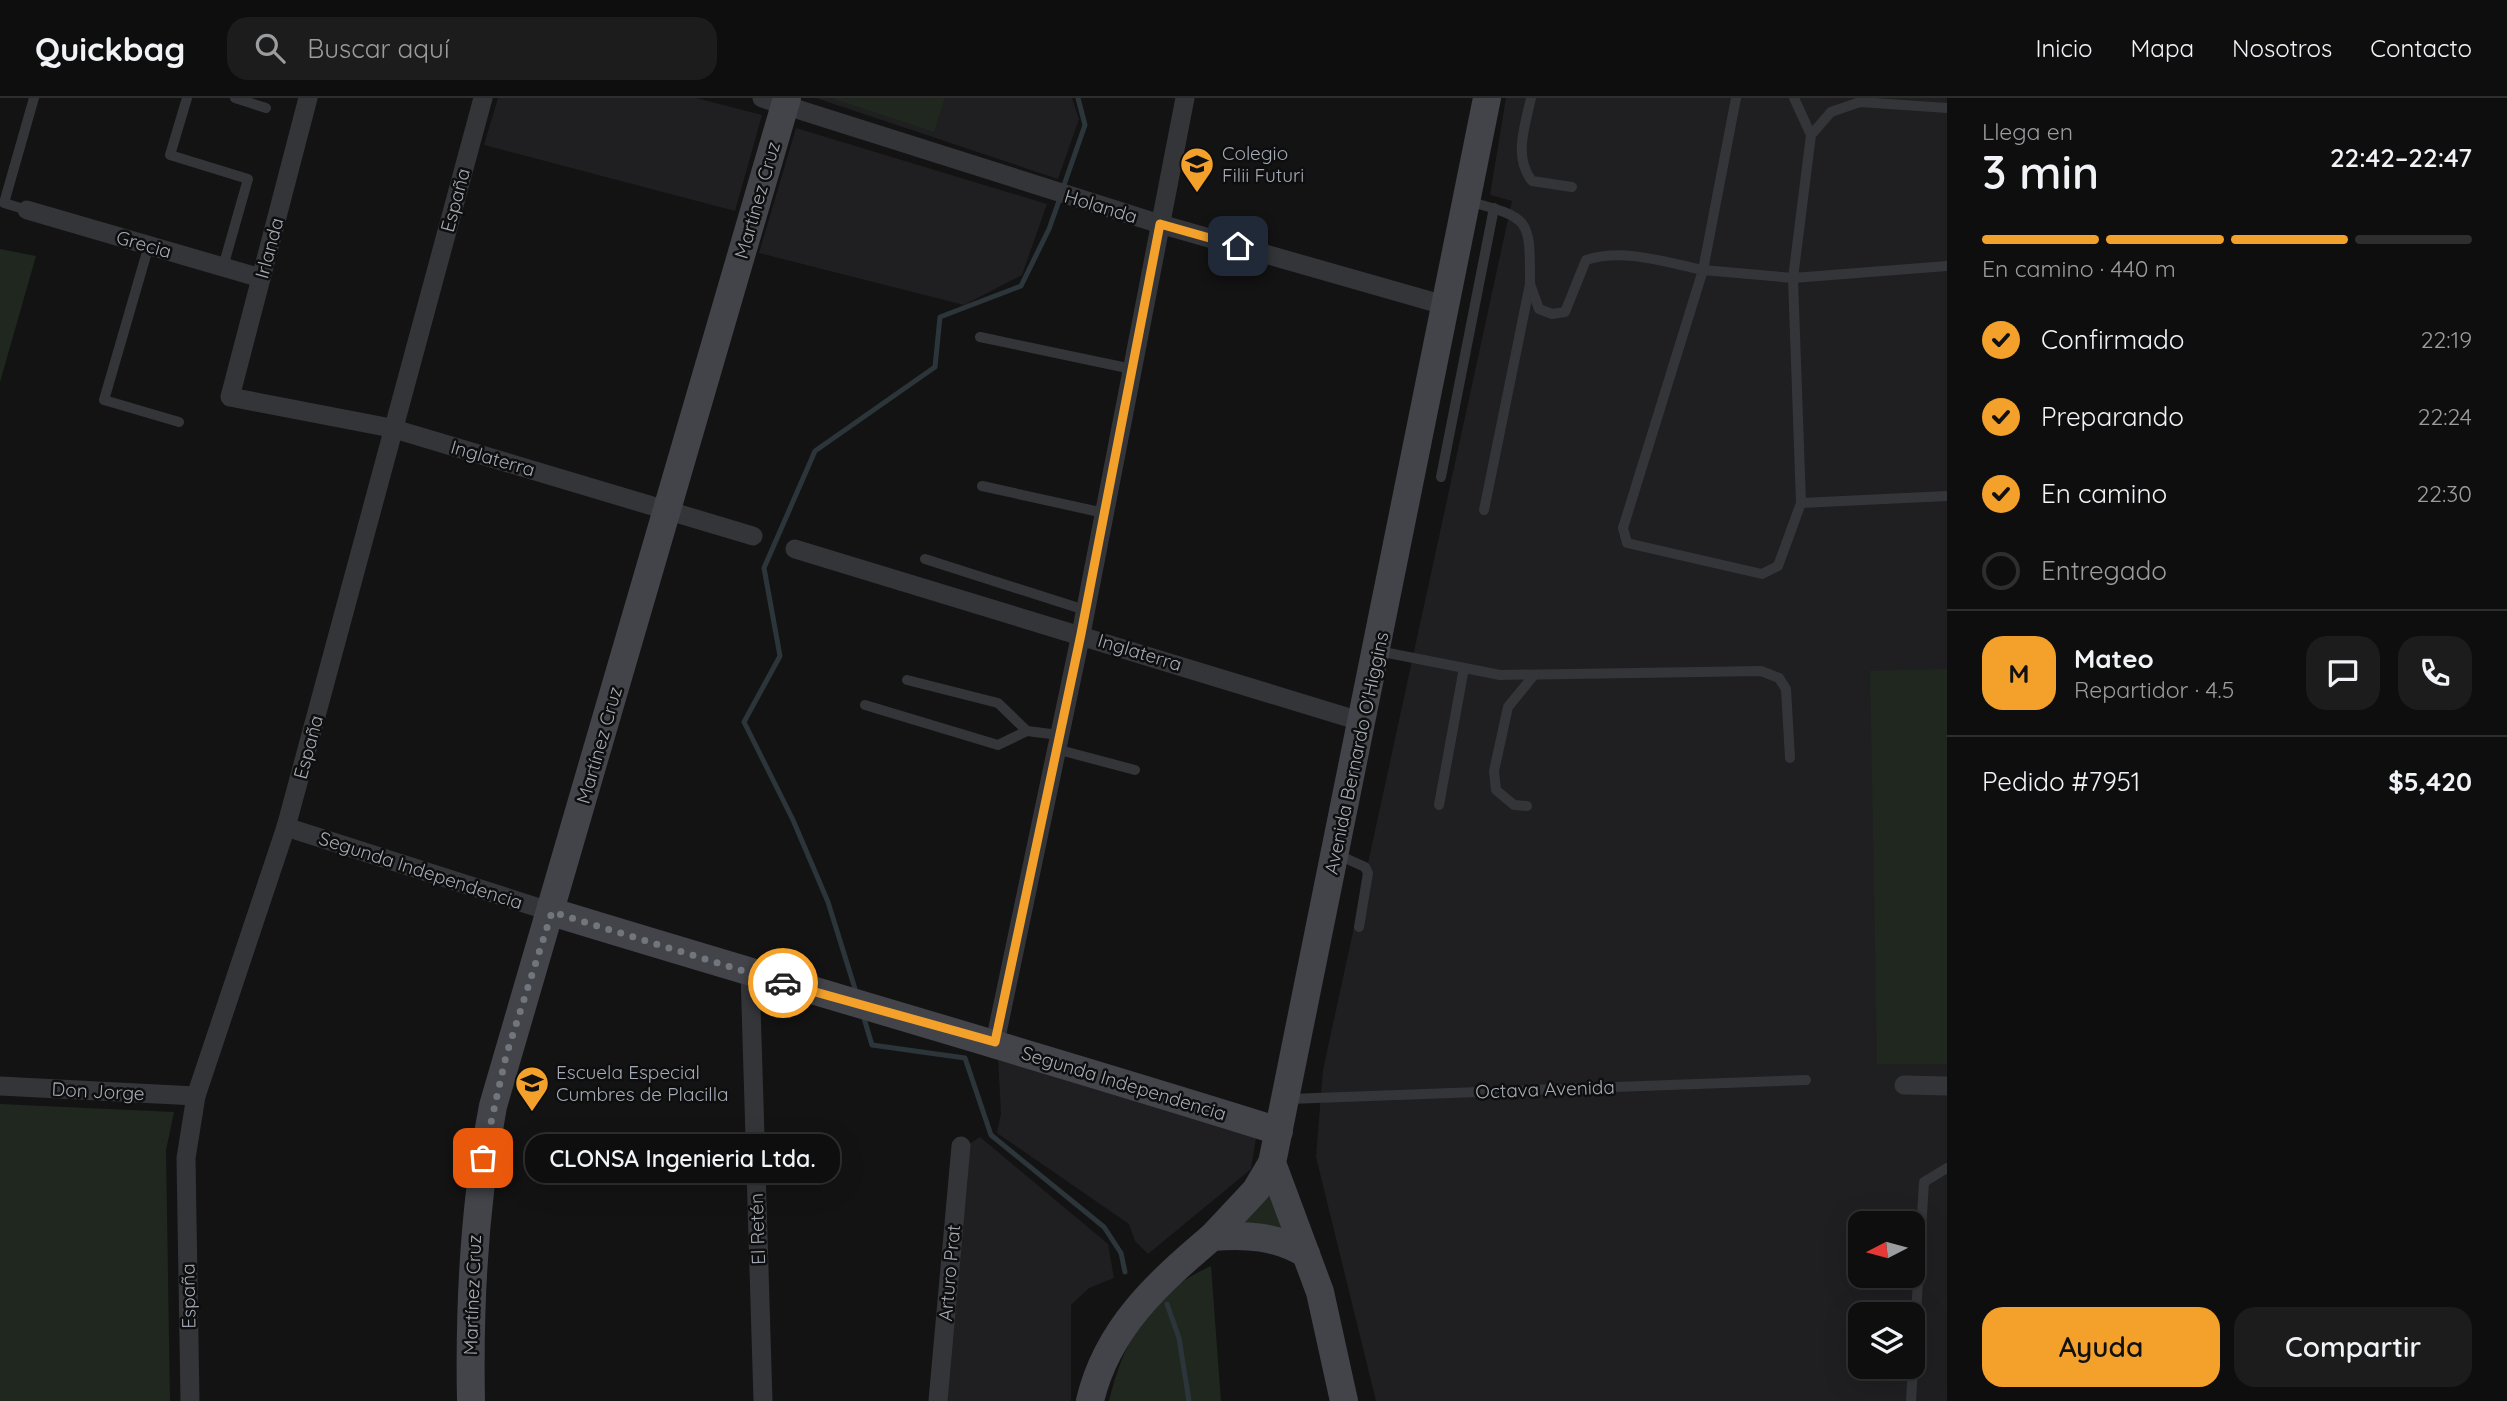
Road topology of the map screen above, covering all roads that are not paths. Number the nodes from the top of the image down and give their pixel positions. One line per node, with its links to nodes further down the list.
1 (34, 98): 16 (lane)
2 (187, 98): 24 (lane)
3 (235, 98): 13 (lane)
4 (308, 98): 26 (street, Irlanda)
5 (483, 98): 34 (street, España)
6 (1185, 98): 21 (street)
7 (1487, 98): 18 (street, Avenida Bernardo O'Higgins)
8 (1531, 98): 17 (lane)
9 (1736, 98): 25 (lane)
10 (1794, 98): 14 (lane)
11 (778, 100): 21 (street, Holanda); 39 (street, Martínez Cruz)
12 (1947, 107): 14 (lane)
13 (266, 108)
14 (1811, 135): 27 (lane)
15 (0, 168): 16 (lane)
16 (13, 173): 20 (lane)
17 (1572, 187)
18 (1467, 201): 19 (lane); 29 (street, Avenida Bernardo O'Higgins)
19 (1494, 208): 28 (lane); 35 (lane)
20 (27, 210): 22 (street, Grecia)
21 (1160, 224): 29 (street, Holanda); 31 (street)
22 (149, 245): 24 (street, Grecia); 33 (lane)
23 (1947, 266): 27 (lane)
24 (223, 267): 26 (street, Grecia)
25 (1703, 270): 27 (lane); 28 (lane); 38 (lane)
26 (261, 278): 32 (street, Irlanda)
27 (1793, 278): 38 (lane)
28 (1530, 284): 40 (lane)
29 (1444, 305): 47 (street, Avenida Bernardo O'Higgins)
30 (980, 337): 31 (lane)
31 (1132, 369): 41 (street)
32 (230, 397): 34 (street, Inglaterra)
33 (179, 422)
34 (391, 428): 39 (street, Inglaterra); 59 (street, España)
35 (1441, 477)
36 (982, 486): 41 (lane)
37 (1947, 496): 38 (lane)
38 (1801, 503)
39 (668, 508): 42 (street, Inglaterra); 61 (street, Martínez Cruz)
40 (1484, 510)
41 (1104, 513): 45 (street)
42 (753, 536)
43 (795, 549): 46 (street, Inglaterra)
44 (925, 559): 45 (lane)
45 (1085, 610): 46 (street)
46 (1081, 634): 52 (street, Inglaterra); 54 (street)
47 (1378, 651): 48 (lane); 52 (street, Avenida Bernardo O'Higgins)
48 (1464, 668): 49 (lane); 57 (lane)
49 (1534, 675): 55 (lane); 58 (lane)
50 (907, 680): 53 (lane)
51 (865, 705): 53 (lane)
52 (1363, 722): 60 (street, Avenida Bernardo O'Higgins)
53 (1027, 731): 54 (lane)
54 (1058, 742): 56 (lane); 64 (street)
55 (1790, 758)
56 (1135, 770)
57 (1439, 805)
58 (1527, 806)
59 (286, 827): 61 (street, Segunda Independencia); 69 (street, España)
60 (1336, 854): 62 (lane); 70 (street, Avenida Bernardo O'Higgins)
61 (552, 912): 63 (street, Segunda Independencia); 80 (street, Martínez Cruz)
62 (1359, 927)
63 (750, 972): 64 (street, Segunda Independencia); 81 (street, El Retén)
64 (995, 1042): 71 (street, Segunda Independencia)
65 (1805, 1080): 70 (lane, Octava Avenida)
66 (1904, 1085): 68 (street)
67 (0, 1086): 69 (street, Don Jorge)
68 (1947, 1086)
69 (196, 1096): 79 (street, España)
70 (1285, 1099): 71 (street, Avenida Bernardo O'Higgins)
71 (1279, 1131): 73 (street, Avenida Bernardo O'Higgins)
72 (961, 1146): 82 (street, Arturo Prat)
73 (1272, 1163): 75 (street); 76 (street)
74 (1947, 1168): 77 (lane)
75 (1212, 1237): 76 (street); 83 (street)
76 (1306, 1254): 84 (street)
77 (1917, 1302)
78 (1912, 1379): 85 (lane)
79 (190, 1401)
80 (471, 1401)
81 (763, 1401)
82 (938, 1401)
83 (1090, 1401)
84 (1344, 1401)
85 (1911, 1401)

